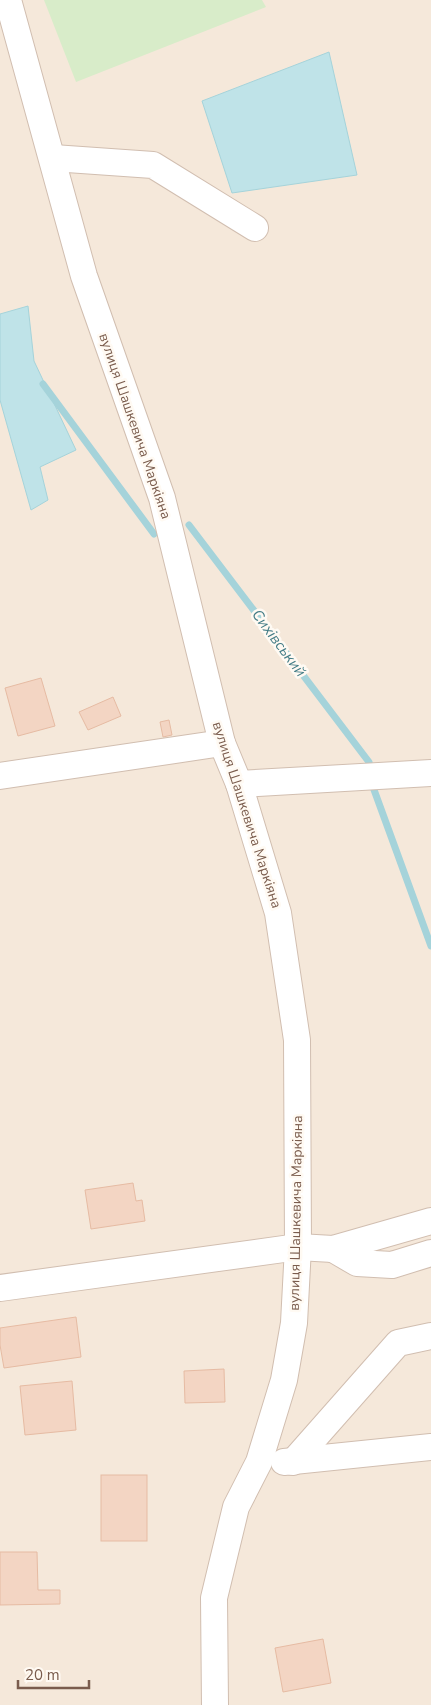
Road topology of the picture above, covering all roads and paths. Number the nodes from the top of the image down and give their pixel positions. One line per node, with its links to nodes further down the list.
1 (8, 0): 2 (street, вулиця Шашкевича Маркіяна)
2 (53, 158): 3 (street); 4 (street, вулиця Шашкевича Маркіяна)
3 (255, 228)
4 (222, 743): 6 (street); 7 (street, вулиця Шашкевича Маркіяна)
5 (431, 773): 7 (street)
6 (0, 776)
7 (239, 784): 9 (street, вулиця Шашкевича Маркіяна)
8 (431, 1221): 10 (street)
9 (298, 1246): 10 (street); 12 (street); 15 (street, вулиця Шашкевича Маркіяна)
10 (333, 1249): 11 (street)
11 (431, 1253)
12 (0, 1288)
13 (431, 1336): 16 (street)
14 (431, 1447): 16 (street)
15 (258, 1462): 16 (street); 17 (street, вулиця Шашкевича Маркіяна)
16 (293, 1462)
17 (214, 1705)

